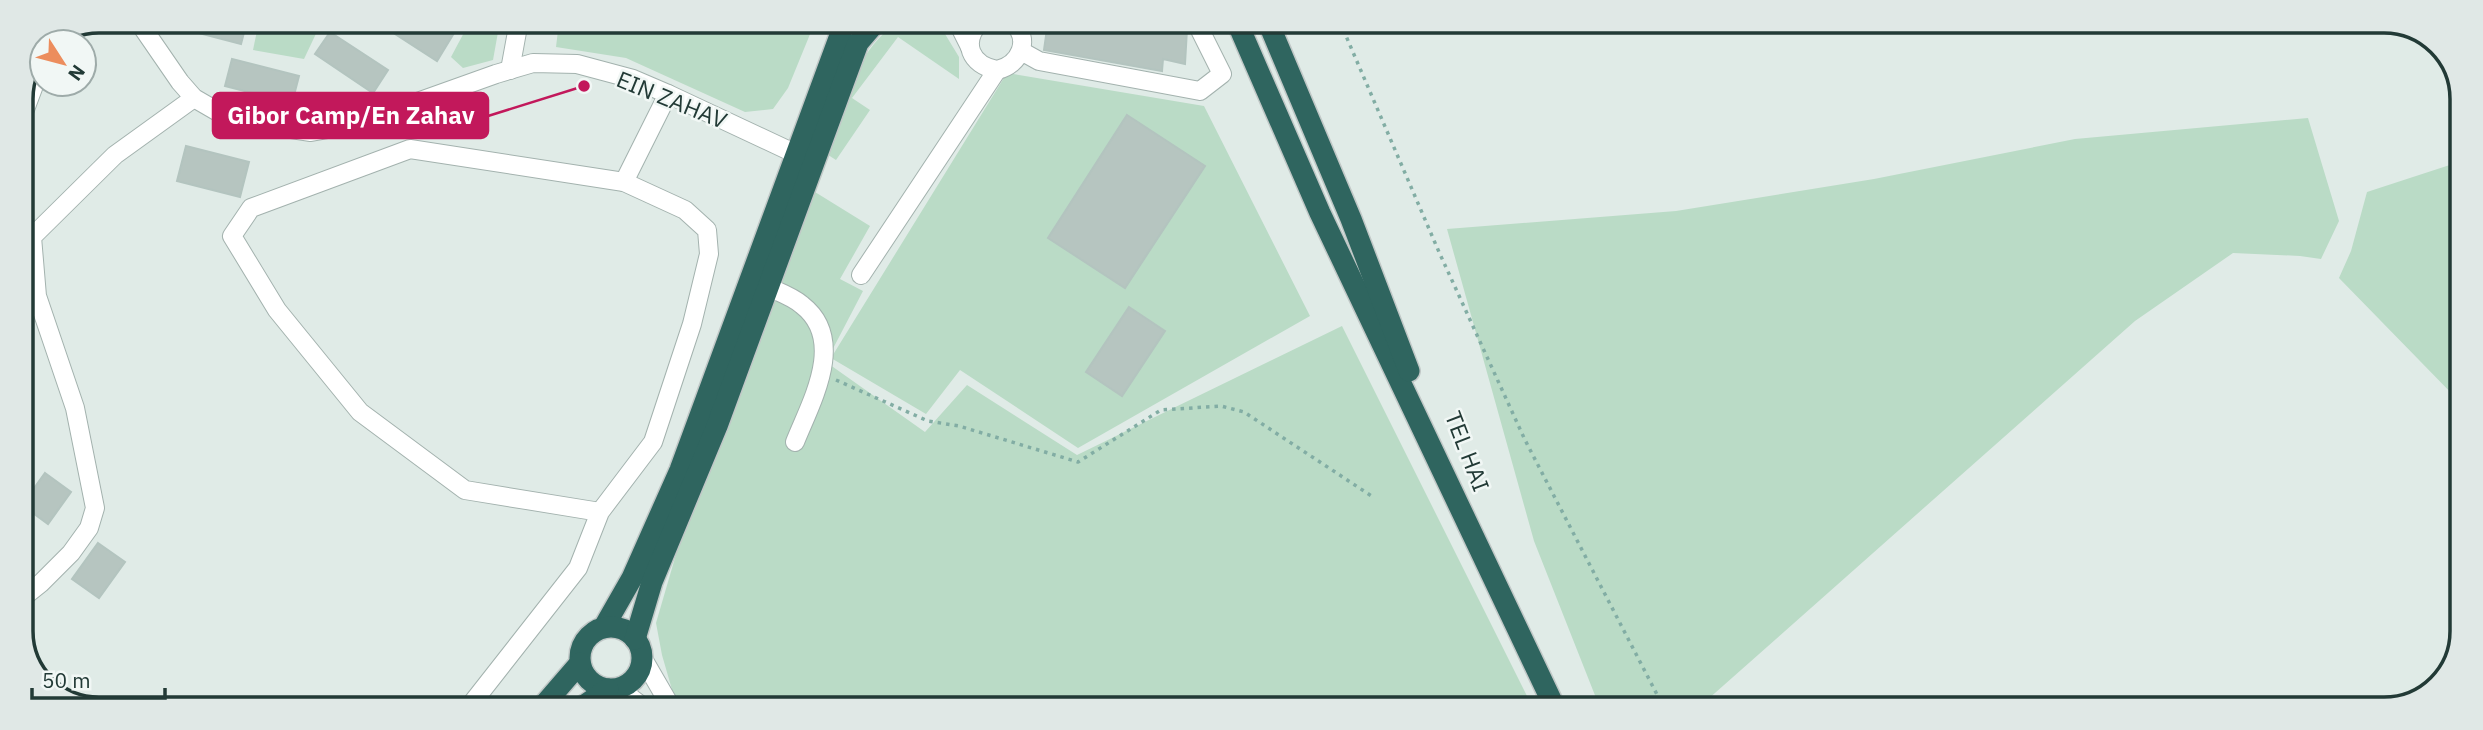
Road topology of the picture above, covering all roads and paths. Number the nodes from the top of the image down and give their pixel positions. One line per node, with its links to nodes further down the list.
1 (146, 33): 17 (street, EIN ZAHAV)
2 (517, 33): 14 (street)
3 (841, 33): 18 (highway)
4 (867, 33): 23 (highway)
5 (962, 33): 12 (street)
6 (973, 33): 12 (street)
7 (1020, 33): 13 (street)
8 (1202, 33): 13 (street)
9 (1242, 33): 28 (highway, TEL HAI)
10 (1273, 33): 28 (highway, TEL HAI)
11 (1345, 33): 40 (path)
12 (970, 47): 15 (street)
13 (1021, 51): 15 (street)
14 (510, 70): 16 (street, EIN ZAHAV); 17 (street, EIN ZAHAV)
15 (997, 70): 22 (street)
16 (668, 94): 18 (street, EIN ZAHAV); 19 (street)
17 (194, 98): 20 (street)
18 (796, 154): 30 (highway)
19 (624, 182): 27 (street); 27 (street)
20 (33, 236)
21 (33, 249): 29 (street)
22 (861, 275)
23 (768, 287): 24 (street); 31 (highway)
24 (822, 373): 25 (street); 26 (path)
25 (795, 442)
26 (1373, 497)
27 (600, 512): 34 (street)
28 (1464, 513): 39 (highway)
29 (33, 589)
30 (604, 627): 31 (highway); 32 (highway)
31 (639, 648): 33 (highway); 38 (street)
32 (580, 663): 33 (highway); 35 (highway)
33 (613, 688): 36 (highway); 37 (street)
34 (477, 697)
35 (551, 697)
36 (598, 697)
37 (627, 697)
38 (666, 697)
39 (1550, 697)
40 (1658, 697)

